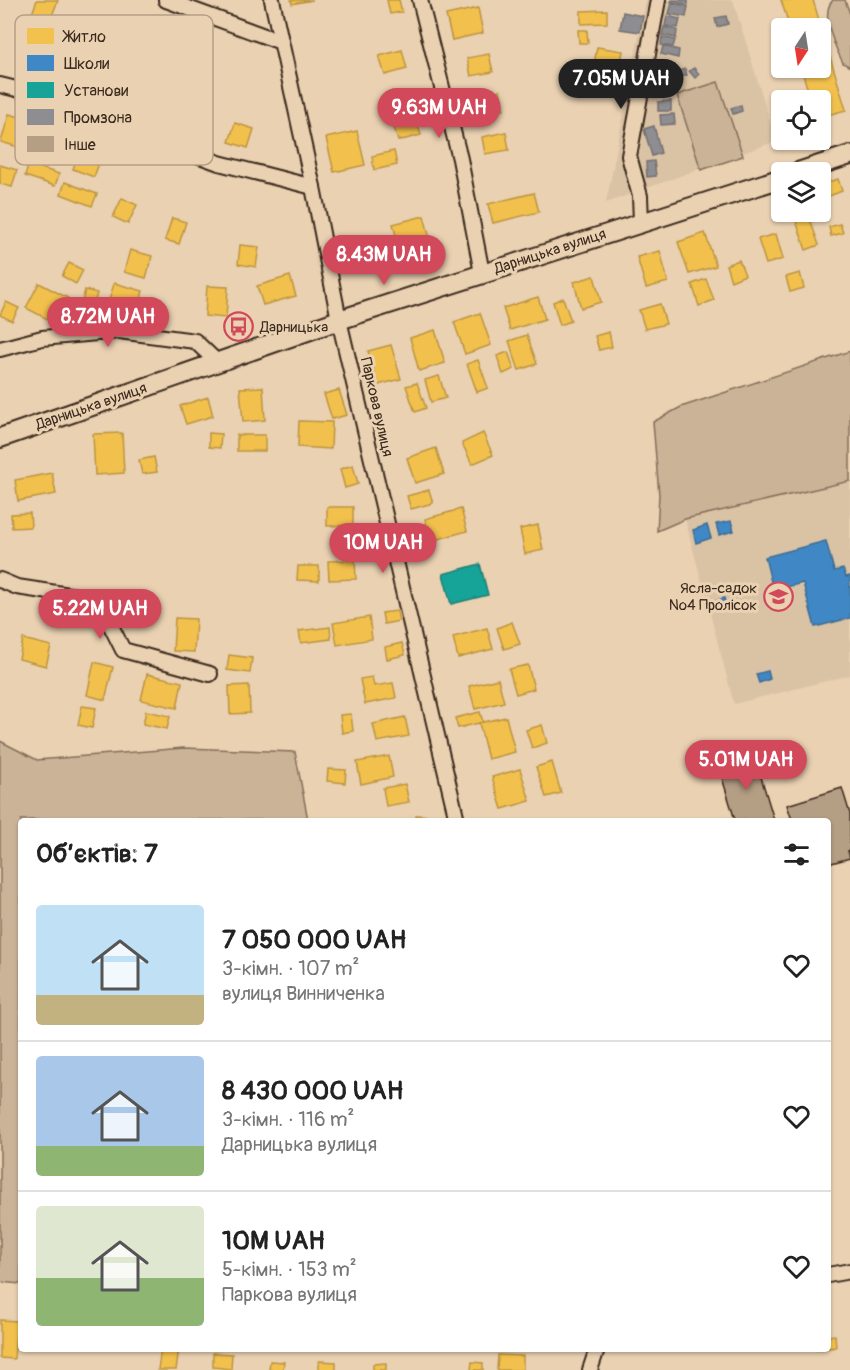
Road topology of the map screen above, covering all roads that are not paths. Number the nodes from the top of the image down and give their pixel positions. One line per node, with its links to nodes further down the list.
1 (166, 0): 5 (street)
2 (272, 0): 7 (street, Паркова вулиця)
3 (420, 0): 16 (street)
4 (658, 0): 15 (street)
5 (207, 15)
6 (213, 17): 7 (street)
7 (281, 42): 14 (street, Паркова вулиця)
8 (0, 85): 9 (street)
9 (15, 89)
10 (850, 155): 12 (street)
11 (213, 161): 14 (street)
12 (829, 162)
13 (771, 181): 15 (street, Дарницька вулиця)
14 (313, 187): 17 (street, Паркова вулиця)
15 (641, 222): 16 (street, Дарницька вулиця)
16 (482, 273): 17 (street, Дарницька вулиця)
17 (339, 320): 19 (street, Дарницька вулиця); 23 (street, Паркова вулиця)
18 (0, 349): 19 (street)
19 (217, 362): 20 (street, Дарницька вулиця)
20 (0, 438)
21 (0, 580): 22 (street)
22 (210, 674)
23 (457, 818)
24 (850, 1270): 25 (street)
25 (831, 1274)
26 (596, 1352): 27 (street)
27 (590, 1370)

